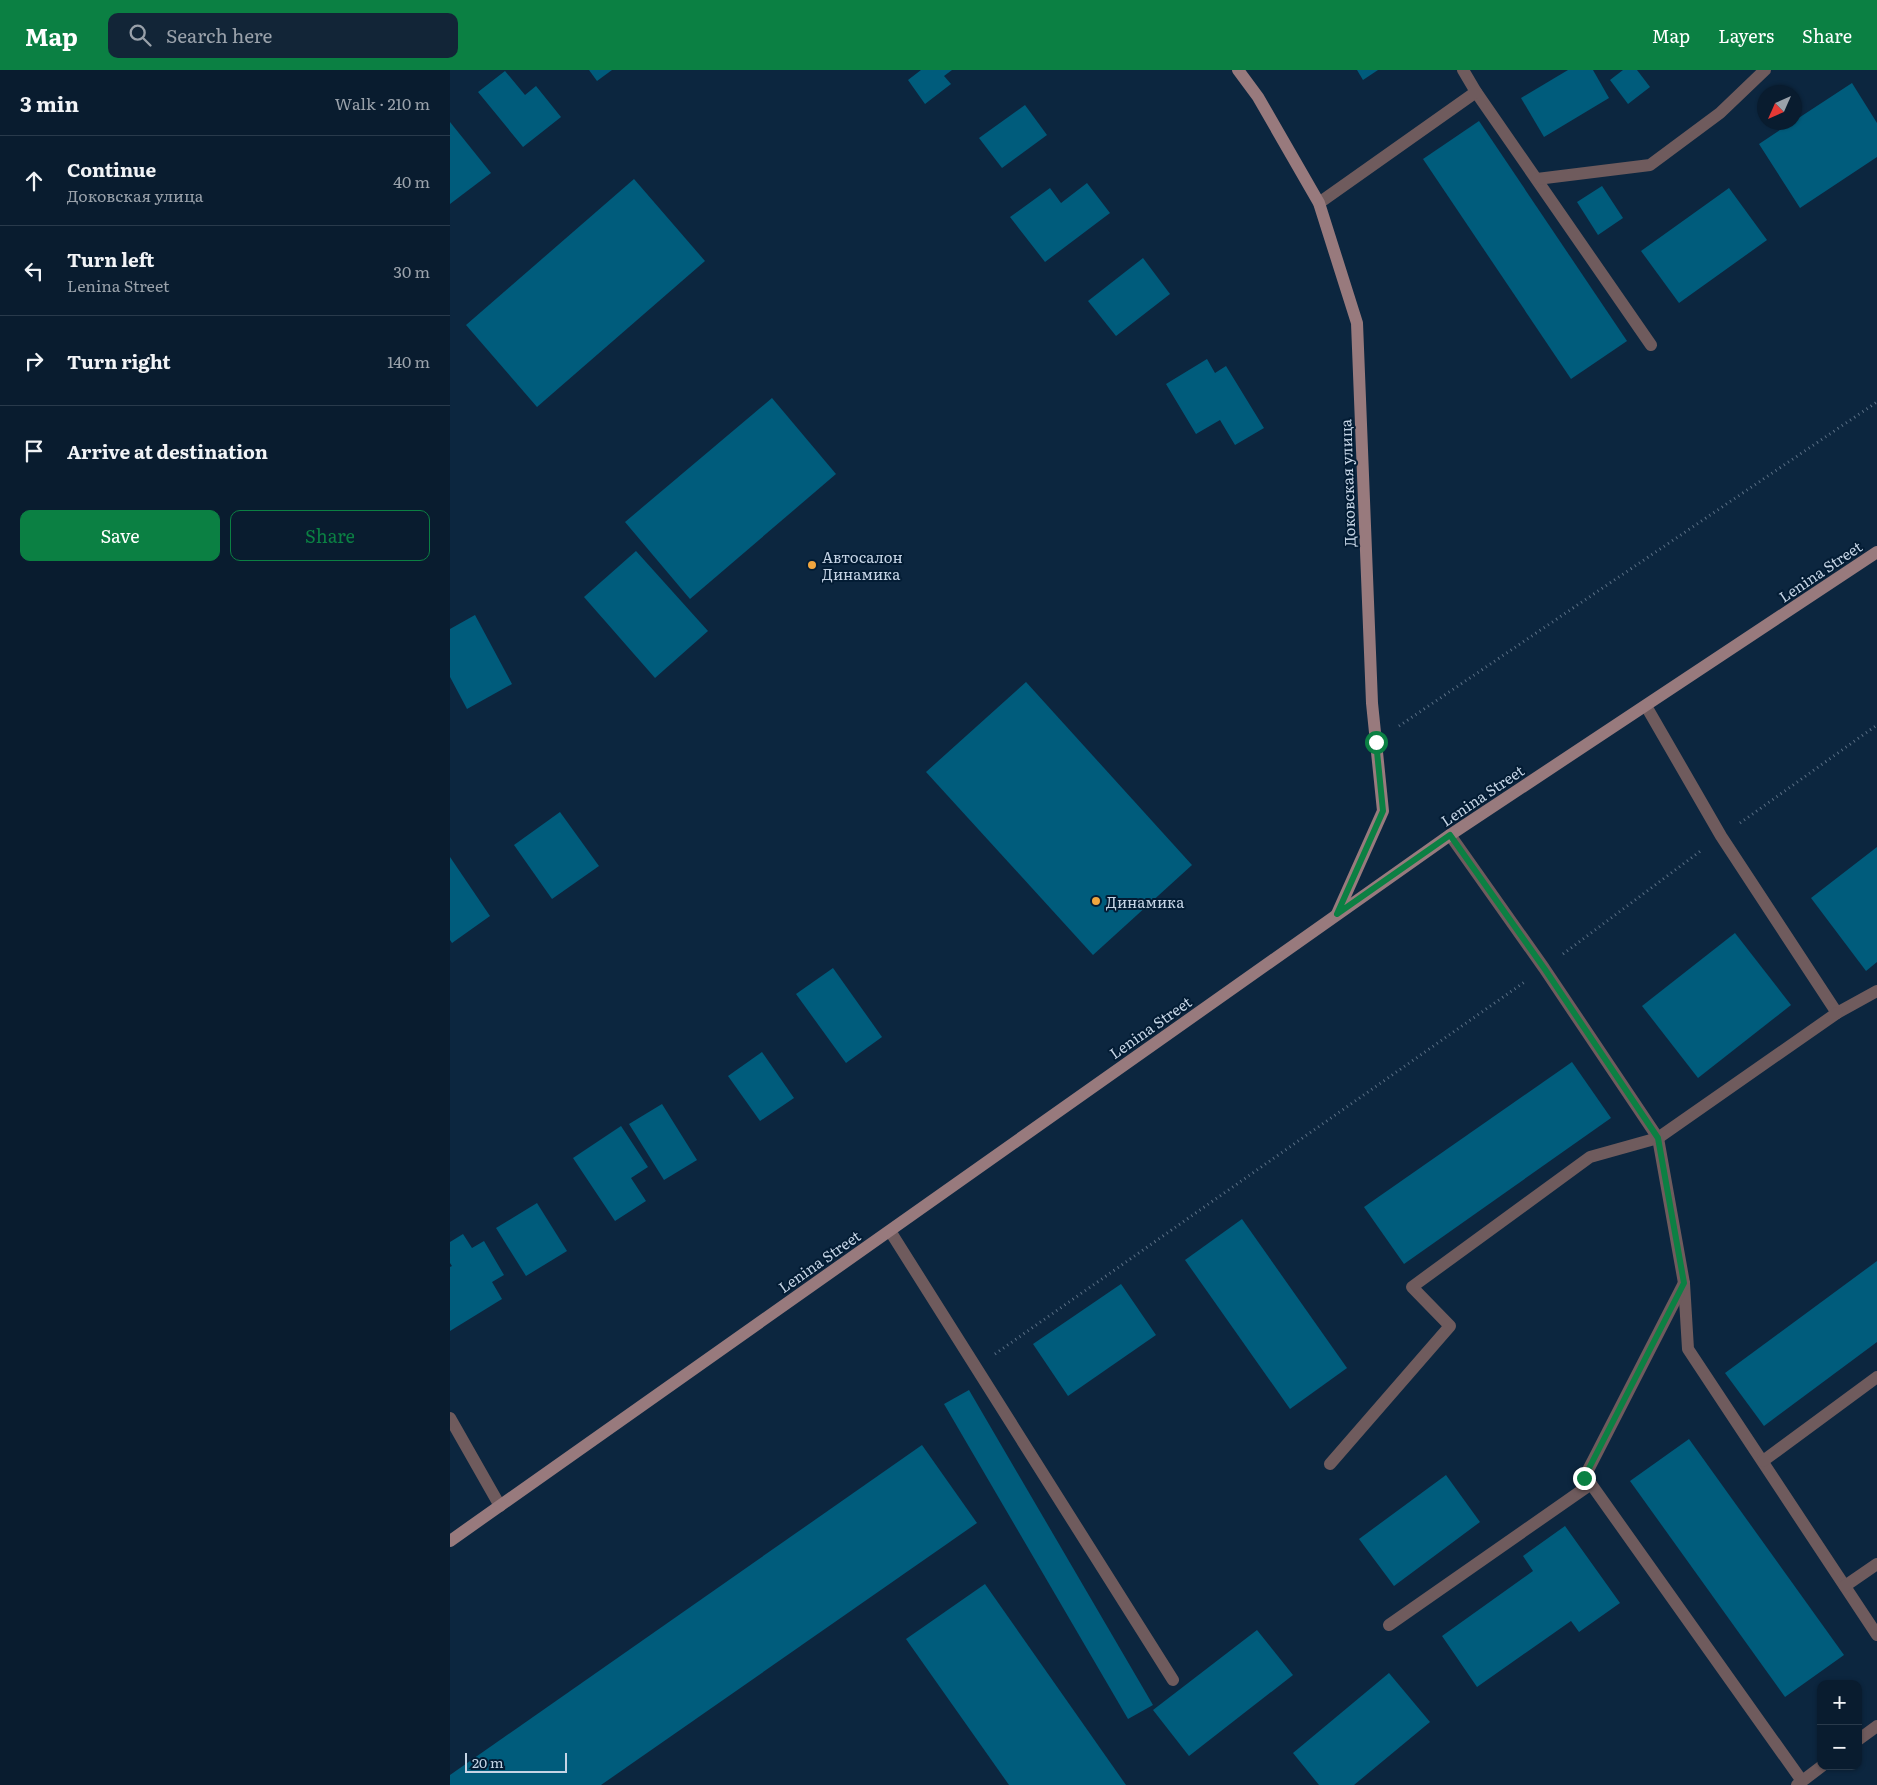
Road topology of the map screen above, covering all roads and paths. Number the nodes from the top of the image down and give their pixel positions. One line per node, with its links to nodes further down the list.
1 (1238, 70): 6 (main road, Доковская улица)
2 (1463, 70): 4 (street)
3 (1765, 70): 5 (street)
4 (1476, 92): 5 (street); 6 (street)
5 (1537, 179): 7 (street)
6 (1319, 203): 12 (main road, Доковская улица)
7 (1652, 345)
8 (1877, 402): 12 (path)
9 (1877, 552): 10 (main road, Lenina Street)
10 (1646, 706): 13 (main road, Lenina Street); 14 (street)
11 (1877, 725): 14 (path)
12 (1376, 742): 15 (main road, Доковская улица)
13 (1450, 835): 15 (main road, Lenina Street); 16 (street)
14 (1721, 836): 16 (path); 18 (street)
15 (1337, 914): 20 (main road, Lenina Street)
16 (1544, 968): 19 (street); 22 (path)
17 (1877, 991): 18 (street)
18 (1837, 1013): 19 (street)
19 (1658, 1138): 21 (street); 26 (street)
20 (890, 1231): 22 (street); 28 (main road, Lenina Street)
21 (1684, 1283): 25 (street); 27 (street)
22 (976, 1368): 34 (street)
23 (1877, 1377): 25 (street)
24 (450, 1418): 28 (street)
25 (1763, 1461): 31 (street)
26 (1330, 1464)
27 (1591, 1484): 32 (street); 38 (street)
28 (500, 1506): 29 (main road, Lenina Street)
29 (450, 1541)
30 (1877, 1564): 31 (street)
31 (1845, 1586): 33 (street)
32 (1389, 1625)
33 (1877, 1635)
34 (1172, 1680)
35 (1877, 1726): 36 (street)
36 (1862, 1737)
37 (1817, 1770): 38 (street)
38 (1800, 1783)

